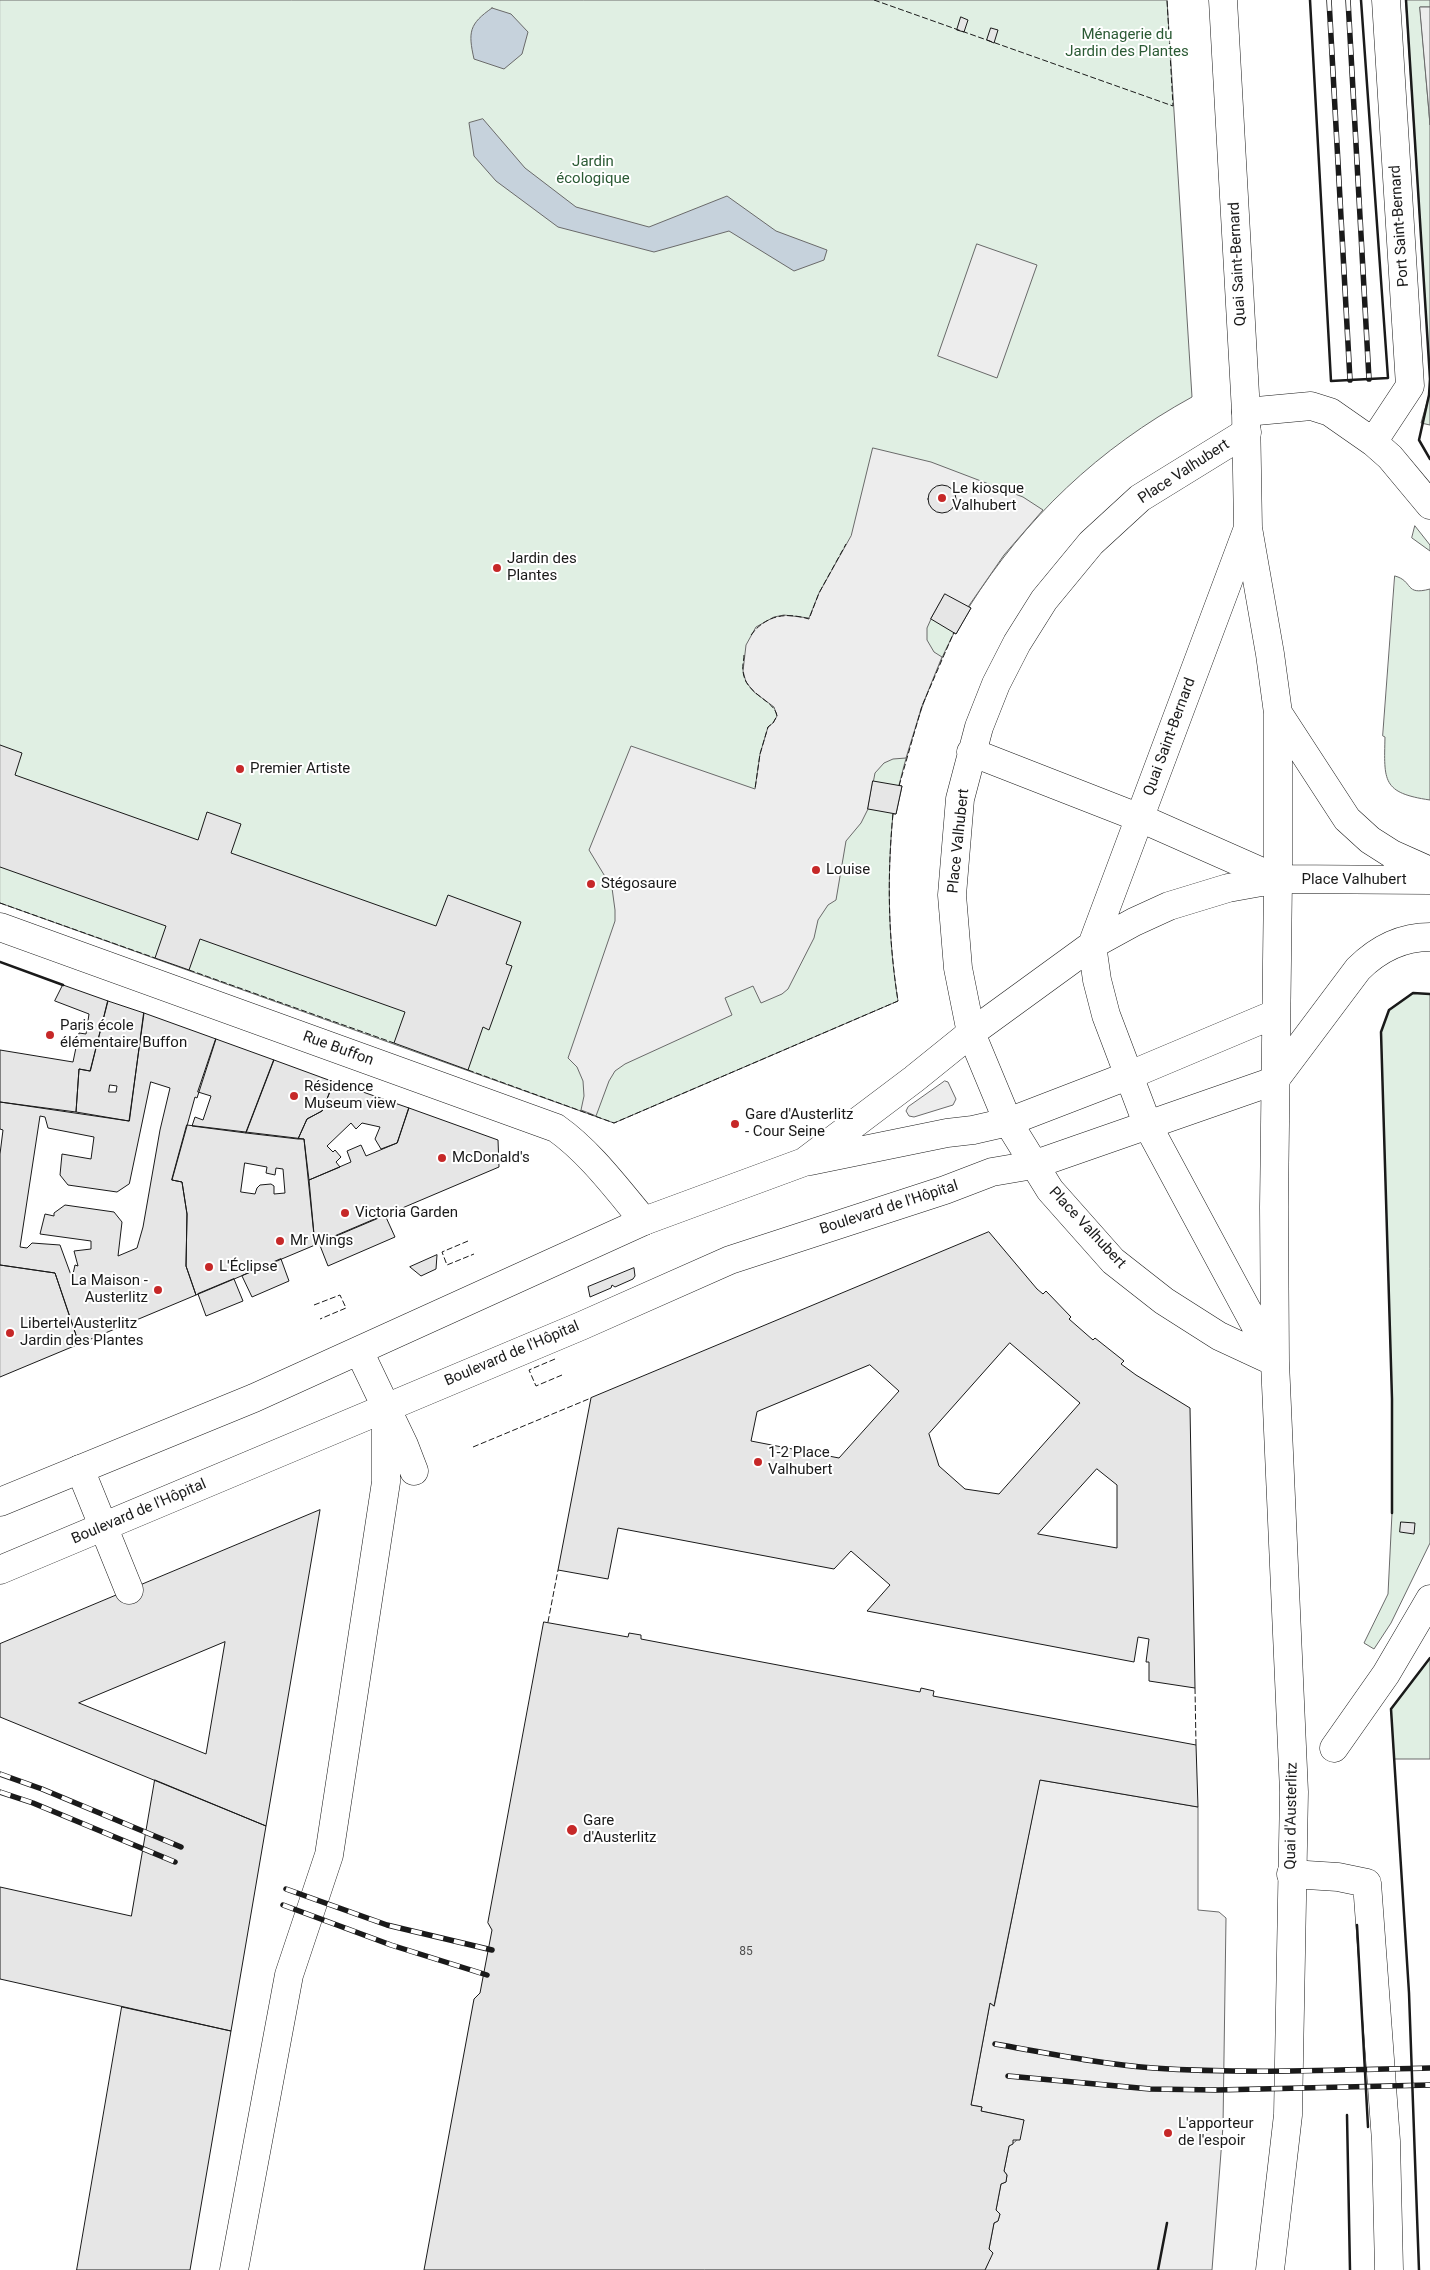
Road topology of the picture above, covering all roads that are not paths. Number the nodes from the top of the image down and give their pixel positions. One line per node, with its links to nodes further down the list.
1 (1223, 0): 3 (main road, Quai Saint-Bernard)
2 (1386, 0): 4 (main road, Port Saint-Bernard)
3 (1246, 422): 4 (main road); 6 (main road, Quai Saint-Bernard); 8 (main road, Place Valhubert)
4 (1374, 442): 5 (main road)
5 (1423, 496)
6 (1248, 528): 7 (main road, Quai Saint-Bernard); 9 (main road, Quai Saint-Bernard)
7 (1278, 713): 10 (main road); 11 (main road, Quai Saint-Bernard)
8 (972, 752): 9 (main road); 17 (main road, Place Valhubert)
9 (1140, 818): 11 (main road); 15 (main road, Quai Saint-Bernard)
10 (1430, 871)
11 (1278, 879): 12 (main road, Place Valhubert); 15 (main road, Place Valhubert); 16 (main road)
12 (1430, 880)
13 (0, 927): 24 (main road, Rue Buffon)
14 (1430, 937): 19 (main road)
15 (1092, 945): 17 (main road, Place Valhubert); 18 (main road)
16 (1275, 1014): 18 (main road); 19 (main road)
17 (972, 1033): 20 (main road, Place Valhubert); 22 (main road)
18 (1130, 1075): 20 (main road); 21 (main road)
19 (1274, 1081): 21 (main road); 26 (main road)
20 (1008, 1122): 22 (main road); 23 (main road, Place Valhubert)
21 (1148, 1126): 23 (main road); 26 (main road)
22 (804, 1162): 24 (main road)
23 (1033, 1165): 26 (main road, Place Valhubert); 27 (main road, Boulevard de l'Hôpital)
24 (644, 1221): 25 (main road)
25 (360, 1351): 27 (main road); 28 (main road)
26 (1275, 1362): 36 (main road, Quai d'Austerlitz)
27 (386, 1407): 29 (main road); 31 (main road, Boulevard de l'Hôpital); 37 (main road)
28 (80, 1469): 30 (main road); 31 (main road)
29 (414, 1471)
30 (0, 1502)
31 (104, 1528): 32 (main road, Boulevard de l'Hôpital); 33 (main road)
32 (0, 1570)
33 (129, 1590)
34 (1430, 1599): 35 (main road)
35 (1334, 1748)
36 (1291, 1874): 38 (main road, Quai d'Austerlitz); 39 (main road)
37 (234, 2270)
38 (1270, 2270)
39 (1389, 2270)

